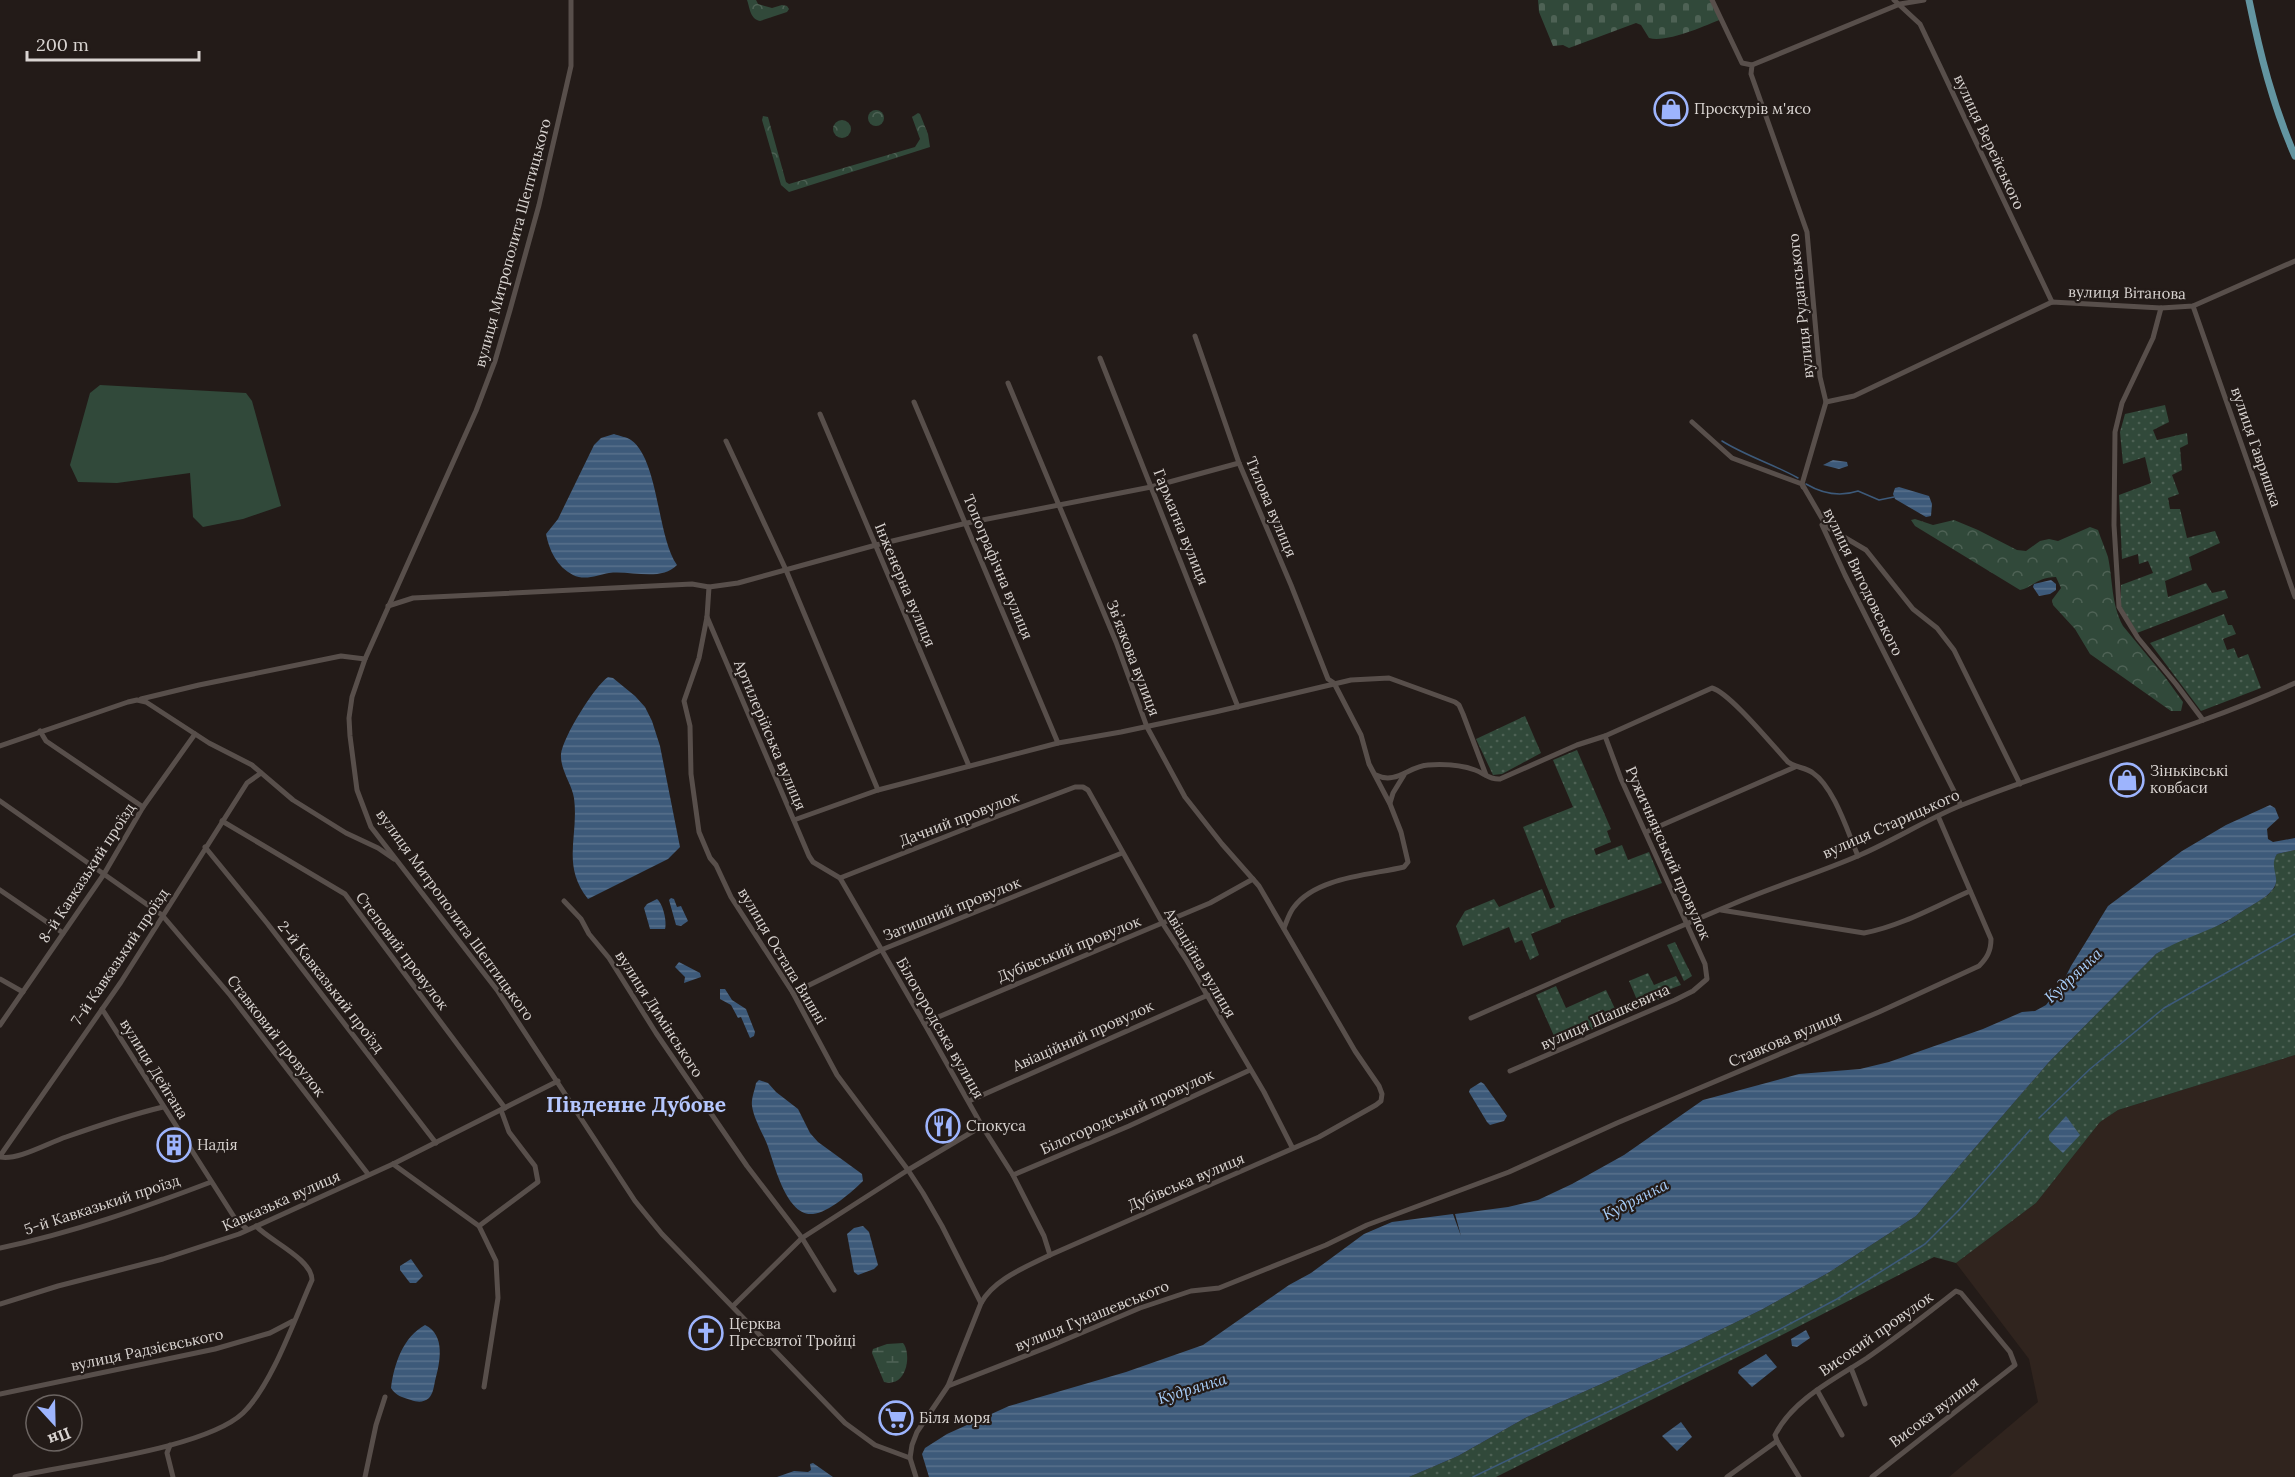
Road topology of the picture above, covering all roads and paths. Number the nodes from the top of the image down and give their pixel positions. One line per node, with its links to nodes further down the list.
1 (571, 0): 32 (street, вулиця Митрополита Шептицького)
2 (1712, 0): 7 (street)
3 (1894, 0): 6 (street, вулиця Верейського)
4 (1923, 0): 6 (street)
5 (2249, 0): 8 (main road)
6 (1900, 4): 7 (street); 10 (street, вулиця Верейського)
7 (1752, 65): 17 (street, вулиця Руданського)
8 (2295, 156)
9 (2295, 261): 11 (street, вулиця Вітанова)
10 (2052, 302): 12 (street, вулиця Вітанова); 17 (street, вулиця Вітанова)
11 (2193, 306): 12 (street, вулиця Вітанова); 31 (street, вулиця Гавришка)
12 (2161, 308): 39 (street)
13 (1195, 336): 21 (street, Тилова вулиця)
14 (1100, 358): 23 (street, Гарматна вулиця)
15 (1008, 383): 24 (street, Звʼязкова вулиця)
16 (914, 402): 25 (street, Топографічна вулиця)
17 (1827, 402): 22 (street)
18 (820, 414): 28 (street, Інженерна вулиця)
19 (1692, 423): 22 (street)
20 (726, 441): 29 (street)
21 (1239, 463): 23 (street); 35 (street, Тилова вулиця)
22 (1802, 484): 26 (street); 27 (street, вулиця Вигодовського)
23 (1151, 486): 24 (street); 38 (street, Гарматна вулиця)
24 (1058, 504): 25 (street); 40 (street, Звʼязкова вулиця)
25 (967, 523): 28 (street); 44 (street, Топографічна вулиця)
26 (1835, 532): 27 (street); 52 (street)
27 (1828, 537): 57 (street, вулиця Вигодовського)
28 (876, 545): 29 (street); 46 (street, Інженерна вулиця)
29 (786, 570): 30 (street); 53 (street)
30 (709, 587): 32 (street); 33 (street, вулиця Остапа Вишні)
31 (2295, 597)
32 (388, 606): 34 (street, вулиця Митрополита Шептицького)
33 (707, 616): 60 (street, Артилерійська вулиця); 86 (street, вулиця Остапа Вишні)
34 (365, 658): 37 (street); 66 (street, вулиця Митрополита Шептицького)
35 (1334, 683): 38 (street); 49 (street, Тилова вулиця); 51 (street)
36 (2295, 683): 39 (street, вулиця Старицького)
37 (137, 700): 41 (street); 42 (street)
38 (1238, 707): 40 (street)
39 (2203, 720): 52 (street, вулиця Старицького)
40 (1147, 727): 44 (street); 69 (street, Звʼязкова вулиця)
41 (40, 732): 45 (street); 58 (street)
42 (195, 734): 48 (street); 58 (street, 8-й Кавказький проїзд)
43 (1605, 736): 47 (street); 51 (street); 62 (street, Ружичнянський провулок)
44 (1058, 743): 46 (street)
45 (0, 746)
46 (969, 766): 53 (street)
47 (1795, 767): 62 (street); 65 (street)
48 (261, 773): 61 (street, 7-й Кавказький проїзд); 66 (street)
49 (1376, 775): 50 (street); 56 (street, Тилова вулиця)
50 (1404, 775): 51 (street); 56 (street)
51 (1486, 775)
52 (2020, 784): 57 (street, вулиця Старицького)
53 (878, 790): 60 (street)
54 (1088, 790): 64 (street, Авіаційна вулиця); 68 (street, Дачний провулок)
55 (0, 801): 67 (street, Ставковий провулок)
56 (1390, 804): 80 (street, Тилова вулиця)
57 (1961, 805): 59 (street, вулиця Старицького)
58 (143, 807): 67 (street, 8-й Кавказький проїзд)
59 (1938, 816): 65 (street, вулиця Старицького); 71 (street, Ставкова вулиця)
60 (794, 820): 68 (street, Артилерійська вулиця)
61 (222, 822): 63 (street, 7-й Кавказький проїзд); 97 (street, Степовий провулок)
62 (1646, 832): 79 (street, Ружичнянський провулок)
63 (205, 847): 76 (street, 7-й Кавказький проїзд); 99 (street, 2-й Кавказький проїзд)
64 (1122, 853): 78 (street, Авіаційна вулиця); 82 (street, Затишний провулок)
65 (1858, 856): 73 (street, вулиця Старицького)
66 (400, 864): 94 (street, вулиця Митрополита Шептицького)
67 (104, 874): 76 (street, Ставковий провулок); 81 (street, 8-й Кавказький проїзд)
68 (840, 878): 82 (street, Білогородська вулиця)
69 (1253, 879): 77 (street, Звʼязкова вулиця); 78 (street, Дубівський провулок)
70 (0, 890): 81 (street)
71 (1970, 891): 75 (street); 107 (street, Ставкова вулиця)
72 (564, 901): 111 (street, вулиця Димінського)
73 (1733, 904): 74 (street, вулиця Старицького); 75 (street)
74 (1719, 910): 75 (street); 79 (street, вулиця Старицького)
75 (1735, 912)
76 (162, 915): 88 (street, 7-й Кавказький проїзд); 104 (street, Ставковий провулок)
77 (1278, 919): 80 (street, Дубівська вулиця)
78 (1163, 924): 87 (street, Авіаційна вулиця); 90 (street, Дубівський провулок)
79 (1686, 925): 84 (street, Ружичнянський провулок); 89 (street, вулиця Старицького)
80 (1284, 928): 100 (street, Дубівська вулиця)
81 (63, 933): 85 (street, 8-й Кавказький проїзд)
82 (881, 950): 86 (street, Затишний провулок); 90 (street, Білогородська вулиця)
83 (0, 979): 85 (street)
84 (1707, 979): 93 (street, вулиця Шашкевича)
85 (23, 992): 91 (street, 8-й Кавказький проїзд)
86 (794, 993): 103 (street, вулиця Остапа Вишні)
87 (1208, 995): 92 (street, Авіаційна вулиця); 95 (street, Авіаційний провулок)
88 (102, 1009): 96 (street, вулиця Дейгана); 101 (street, 7-й Кавказький проїзд)
89 (1471, 1018)
90 (924, 1023): 95 (street, Білогородська вулиця)
91 (0, 1025)
92 (1250, 1070): 100 (street, Авіаційна вулиця); 105 (street, Білогородський провулок)
93 (1510, 1071)
94 (558, 1081): 97 (street, Кавказька вулиця); 117 (street, вулиця Митрополита Шептицького)
95 (969, 1101): 98 (street, Білогородська вулиця)
96 (163, 1107): 101 (street); 106 (street, вулиця Дейгана)
97 (503, 1109): 99 (street, Кавказька вулиця); 109 (street, Степовий провулок)
98 (982, 1126): 103 (street); 105 (street, Білогородська вулиця)
99 (436, 1143): 102 (street, Кавказька вулиця)
100 (1292, 1147): 113 (street, Дубівська вулиця)
101 (0, 1156)
102 (393, 1164): 104 (street, Кавказька вулиця); 109 (street)
103 (908, 1170): 111 (street); 115 (street, вулиця Остапа Вишні)
104 (368, 1174): 108 (street, Кавказька вулиця)
105 (1013, 1175): 113 (street, Білогородська вулиця)
106 (211, 1182): 110 (street, вулиця Дейгана); 112 (street, 5-й Кавказький проїзд)
107 (1448, 1197): 121 (street, вулиця Гунашевського)
108 (256, 1226): 110 (street, Кавказька вулиця); 118 (street)
109 (479, 1226): 122 (street)
110 (247, 1229): 116 (street, Кавказька вулиця)
111 (801, 1238): 114 (street, вулиця Димінського); 117 (street)
112 (0, 1248)
113 (1050, 1255): 115 (street, Дубівська вулиця)
114 (834, 1290)
115 (981, 1303): 121 (street, Дубівська вулиця)
116 (0, 1304)
117 (733, 1306): 130 (street, вулиця Митрополита Шептицького)
118 (295, 1320): 124 (street, вулиця Радзієвського); 129 (street)
119 (1851, 1368): 120 (street, Високий провулок); 123 (street, Високий провулок); 126 (street)
120 (2011, 1368): 137 (street, Висока вулиця)
121 (948, 1386): 130 (street, Дубівська вулиця)
122 (484, 1387)
123 (1817, 1390): 127 (street); 128 (street, Високий провулок)
124 (0, 1394)
125 (385, 1397): 133 (street)
126 (1865, 1404)
127 (1842, 1435)
128 (1777, 1441): 135 (street); 136 (street)
129 (170, 1445): 131 (street); 132 (street)
130 (910, 1458): 134 (street)
131 (15, 1477)
132 (173, 1477)
133 (365, 1477)
134 (916, 1477)
135 (1727, 1477)
136 (1799, 1477)
137 (1872, 1477)

